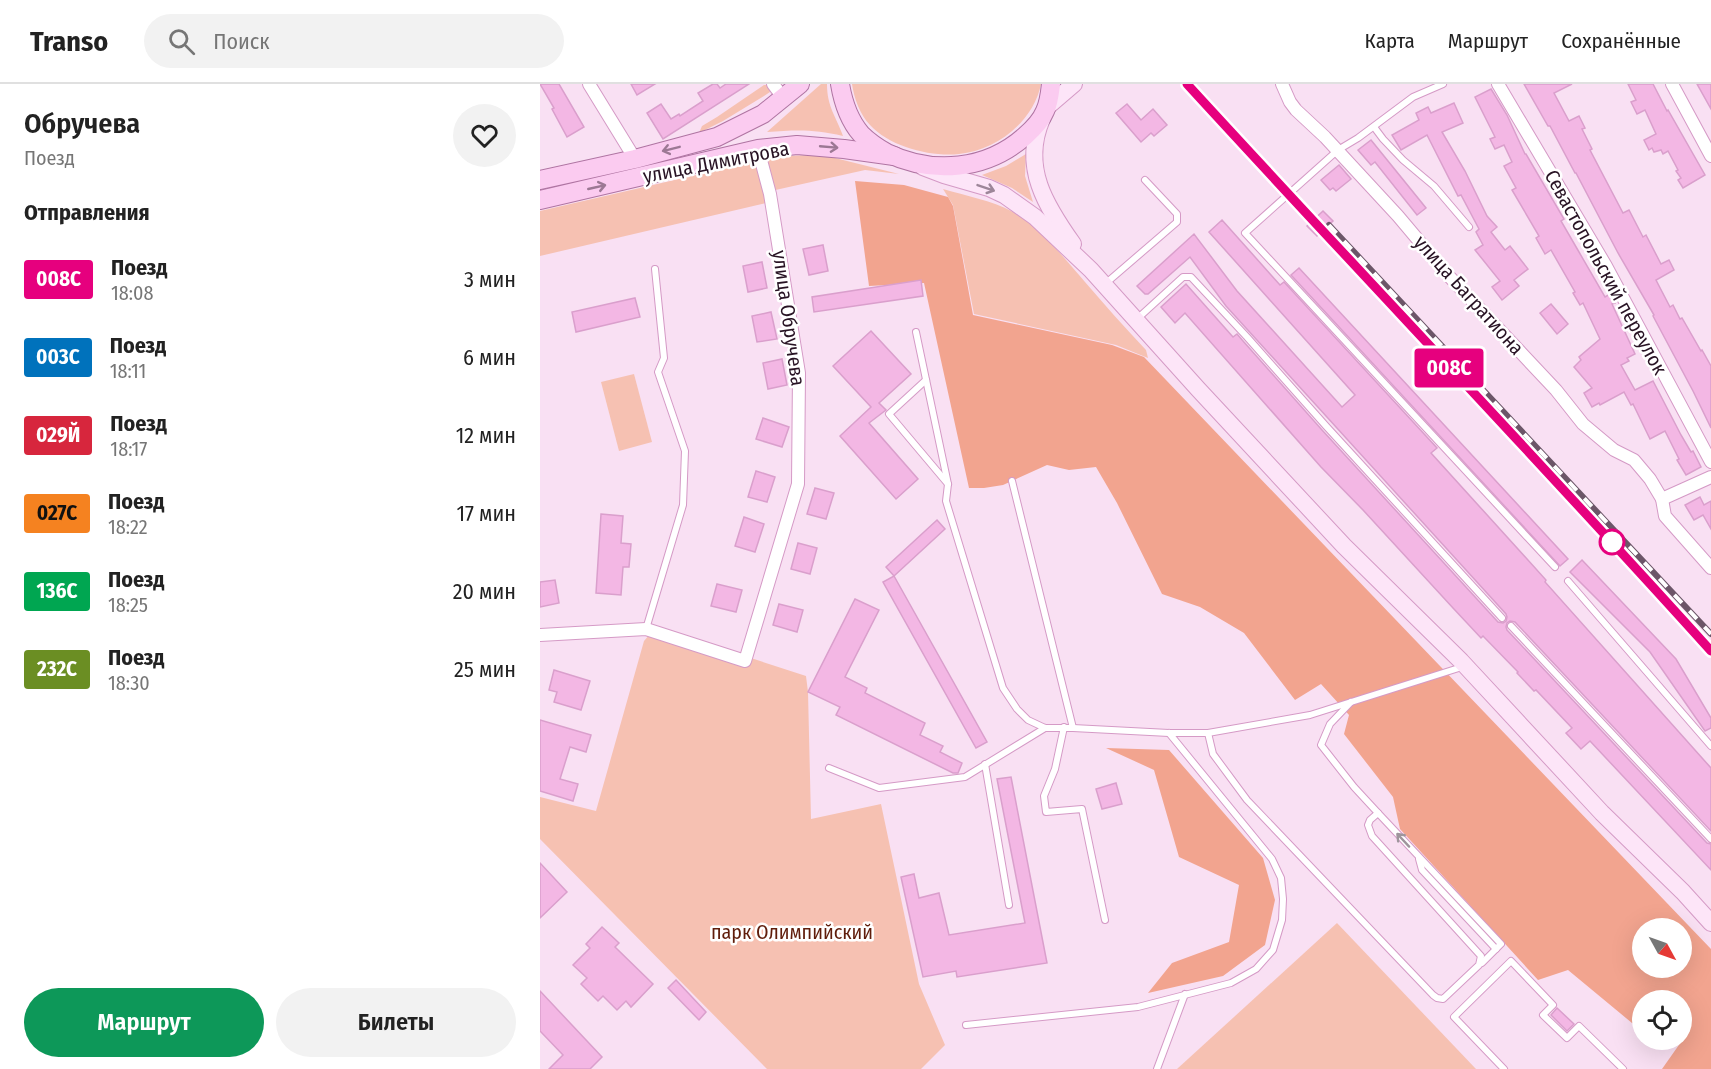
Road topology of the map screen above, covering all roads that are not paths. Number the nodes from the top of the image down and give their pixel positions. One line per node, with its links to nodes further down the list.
1 (589, 84): 17 (street)
2 (773, 84): 11 (street)
3 (800, 84): 11 (main road, улица Димитрова)
4 (840, 84): 18 (main road, улица Димитрова)
5 (1051, 84): 12 (main road)
6 (1074, 84): 12 (street, улица Димитрова)
7 (1282, 84): 15 (street, улица Багратиона)
8 (1443, 84): 13 (lane)
9 (1498, 84): 29 (street, Севастопольский переулок)
10 (1672, 84): 16 (street)
11 (784, 99): 17 (main road, улица Димитрова, one-way to 17)
12 (1045, 111): 18 (main road, улица Димитрова); 24 (street)
13 (1374, 127): 15 (lane); 22 (lane)
14 (758, 149): 18 (main road, улица Димитрова, one-way to 18); 21 (main road, улица Димитрова, one-way to 14); 39 (street, улица Обручева)
15 (1338, 150): 33 (street, улица Багратиона); 34 (lane)
16 (1711, 156)
17 (635, 159): 19 (main road, улица Димитрова)
18 (903, 159): 24 (street, one-way to 24)
19 (540, 180)
20 (1145, 180): 25 (lane)
21 (540, 200)
22 (1469, 227)
23 (655, 269): 39 (lane)
24 (1091, 270): 25 (street)
25 (1104, 284): 26 (street)
26 (1136, 319): 37 (lane); 41 (street)
27 (915, 332): 28 (lane)
28 (926, 380): 32 (lane); 32 (lane)
29 (1711, 462)
30 (1711, 477): 33 (street)
31 (1012, 481): 45 (lane)
32 (948, 484): 43 (lane)
33 (1662, 499): 35 (street, улица Багратиона)
34 (1555, 567)
35 (1711, 568)
36 (1568, 581): 48 (lane)
37 (1502, 618)
38 (1511, 626): 52 (lane)
39 (646, 629): 40 (street)
40 (540, 634)
41 (1466, 666): 42 (lane); 55 (street)
42 (1352, 702): 47 (lane); 51 (lane)
43 (1045, 728): 44 (lane); 49 (lane)
44 (1064, 728): 45 (lane); 54 (lane)
45 (1073, 728): 46 (lane)
46 (1169, 733): 47 (lane); 57 (lane)
47 (1208, 733): 56 (lane)
48 (1711, 746)
49 (986, 764): 50 (lane); 53 (lane)
50 (830, 768)
51 (1378, 813): 56 (lane); 56 (lane, one-way to 51)
52 (1711, 839)
53 (1009, 905)
54 (1105, 920)
55 (1711, 923)
56 (1479, 965)
57 (1185, 994): 58 (lane); 59 (lane)
58 (966, 1025)
59 (1157, 1069)
60 (1504, 1069): 61 (lane)
61 (1623, 1069)

